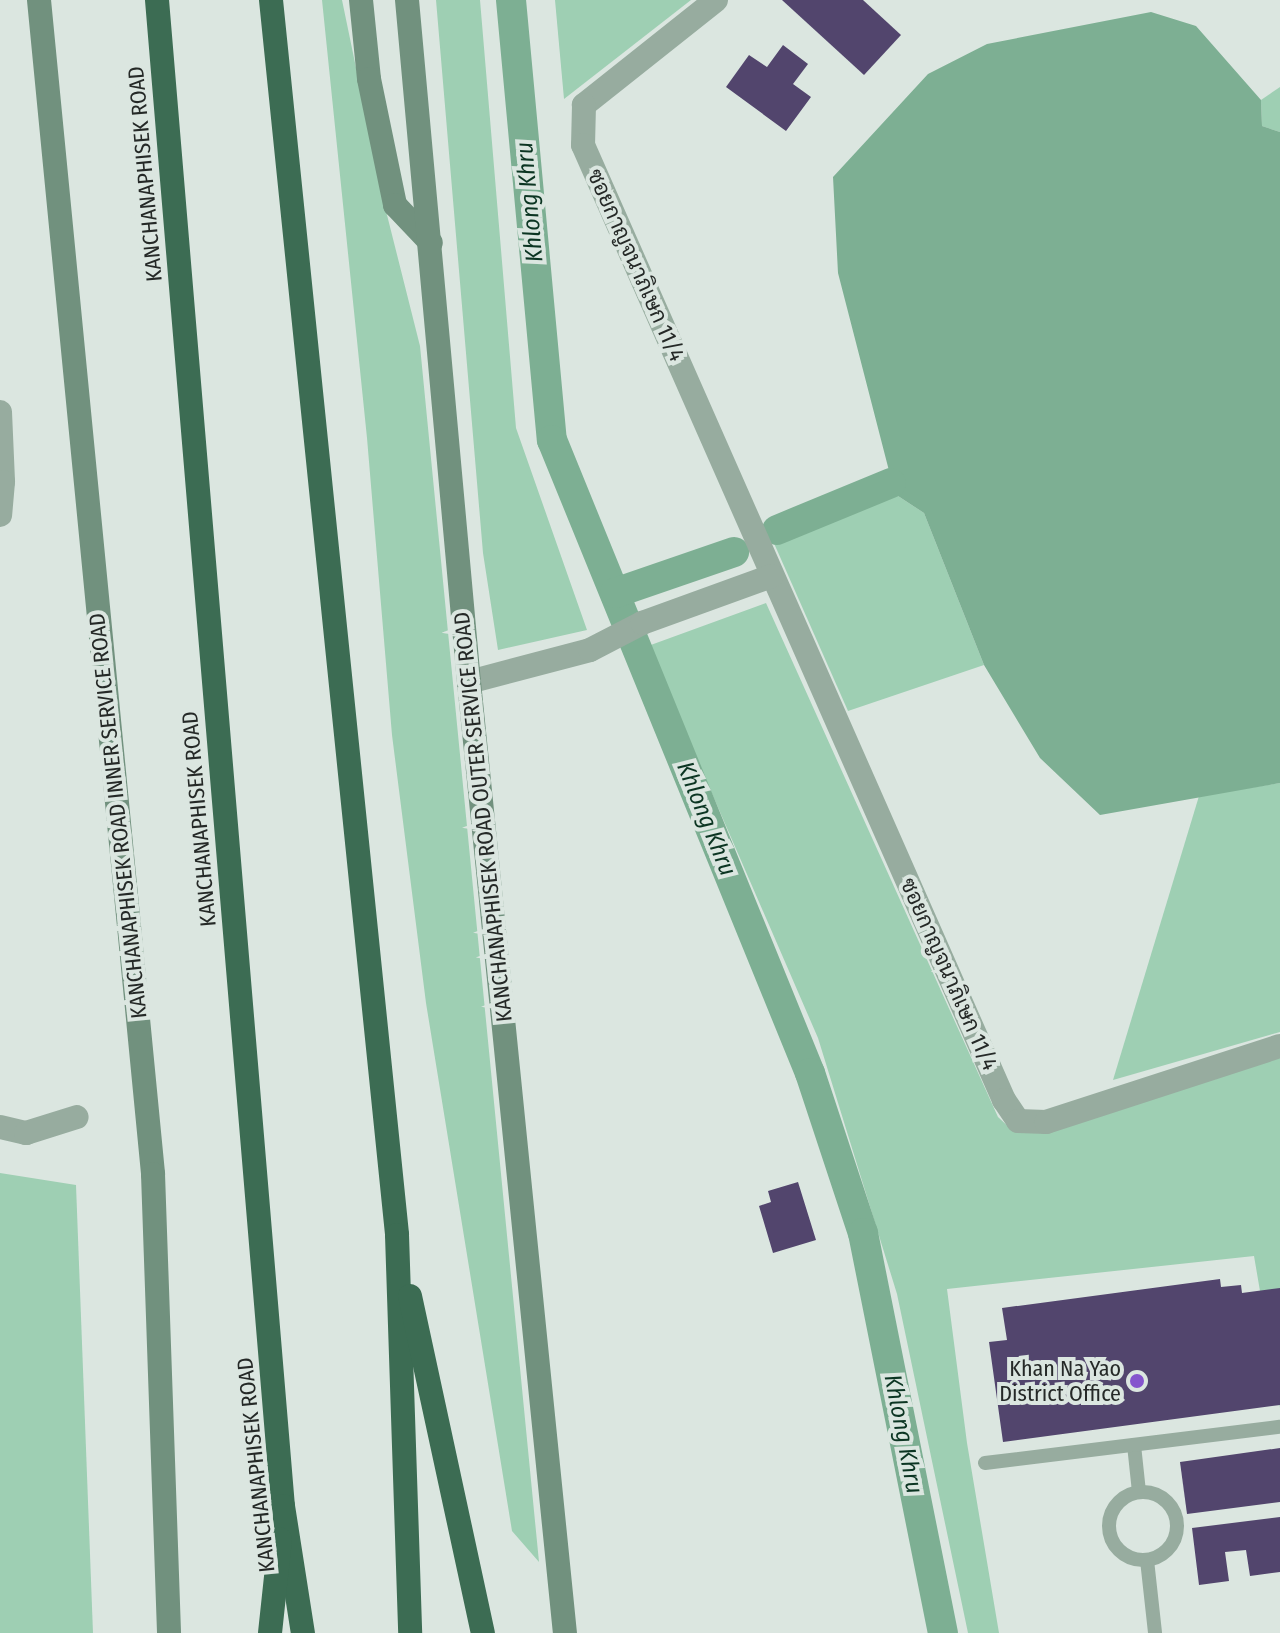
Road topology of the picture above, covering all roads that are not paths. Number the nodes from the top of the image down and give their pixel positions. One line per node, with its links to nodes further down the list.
1 (157, 0): 20 (highway, KANCHANAPHISEK ROAD)
2 (271, 0): 15 (highway)
3 (361, 0): 7 (main road)
4 (407, 0): 7 (main road, KANCHANAPHISEK ROAD OUTER SERVICE ROAD)
5 (716, 0): 10 (street, ซอยกาญจนาภิเษก 11/4)
6 (41, 7): 22 (main road, KANCHANAPHISEK ROAD INNER SERVICE ROAD)
7 (431, 243): 11 (main road, KANCHANAPHISEK ROAD OUTER SERVICE ROAD)
8 (0, 412): 9 (street)
9 (0, 515)
10 (772, 576): 11 (street); 12 (street, ซอยกาญจนาภิเษก 11/4)
11 (469, 682): 27 (main road, KANCHANAPHISEK ROAD OUTER SERVICE ROAD)
12 (1280, 1046)
13 (77, 1117): 14 (street)
14 (0, 1127)
15 (397, 1235): 25 (highway); 26 (highway)
16 (1280, 1427): 17 (lane)
17 (1134, 1445): 18 (lane); 19 (lane)
18 (985, 1463)
19 (1139, 1492): 21 (lane); 21 (lane)
20 (283, 1506): 23 (highway); 24 (highway, KANCHANAPHISEK ROAD)
21 (1147, 1560): 28 (lane)
22 (169, 1633)
23 (270, 1633)
24 (303, 1633)
25 (410, 1633)
26 (483, 1633)
27 (565, 1633)
28 (1155, 1633)

